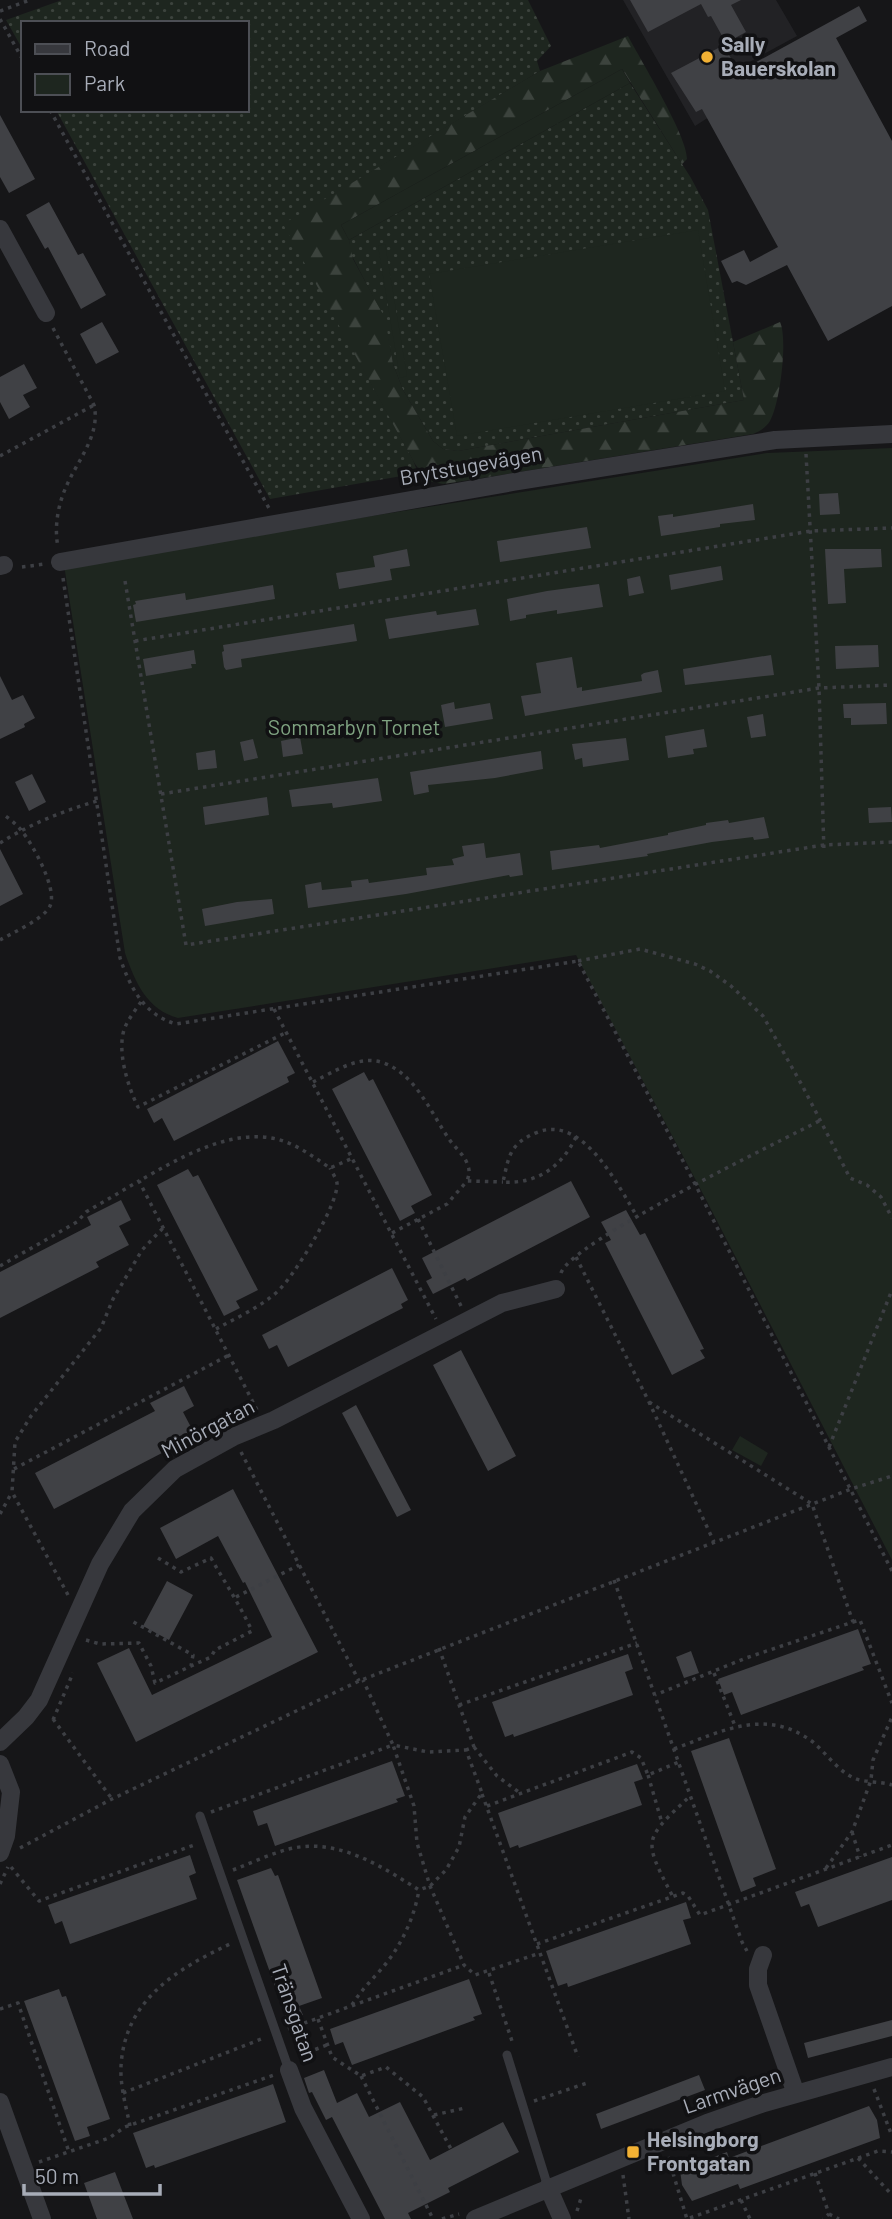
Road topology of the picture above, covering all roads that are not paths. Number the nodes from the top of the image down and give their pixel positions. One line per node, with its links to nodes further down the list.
1 (0, 229): 2 (street)
2 (46, 313)
3 (892, 434): 4 (street, Brytstugevägen)
4 (60, 562)
5 (556, 1289): 6 (street, Minörgatan)
6 (0, 1742)
7 (0, 1764): 9 (street)
8 (200, 1816): 13 (lane, Tränsgatan)
9 (4, 1855)
10 (760, 1962): 14 (street)
11 (511, 2053): 16 (lane)
12 (892, 2067): 14 (street, Larmvägen)
13 (289, 2070): 18 (street, Tränsgatan)
14 (796, 2094): 16 (street, Larmvägen)
15 (0, 2102): 17 (street)
16 (548, 2187): 19 (street, Larmvägen); 20 (street)
17 (42, 2219)
18 (360, 2219)
19 (475, 2219)
20 (562, 2219)

